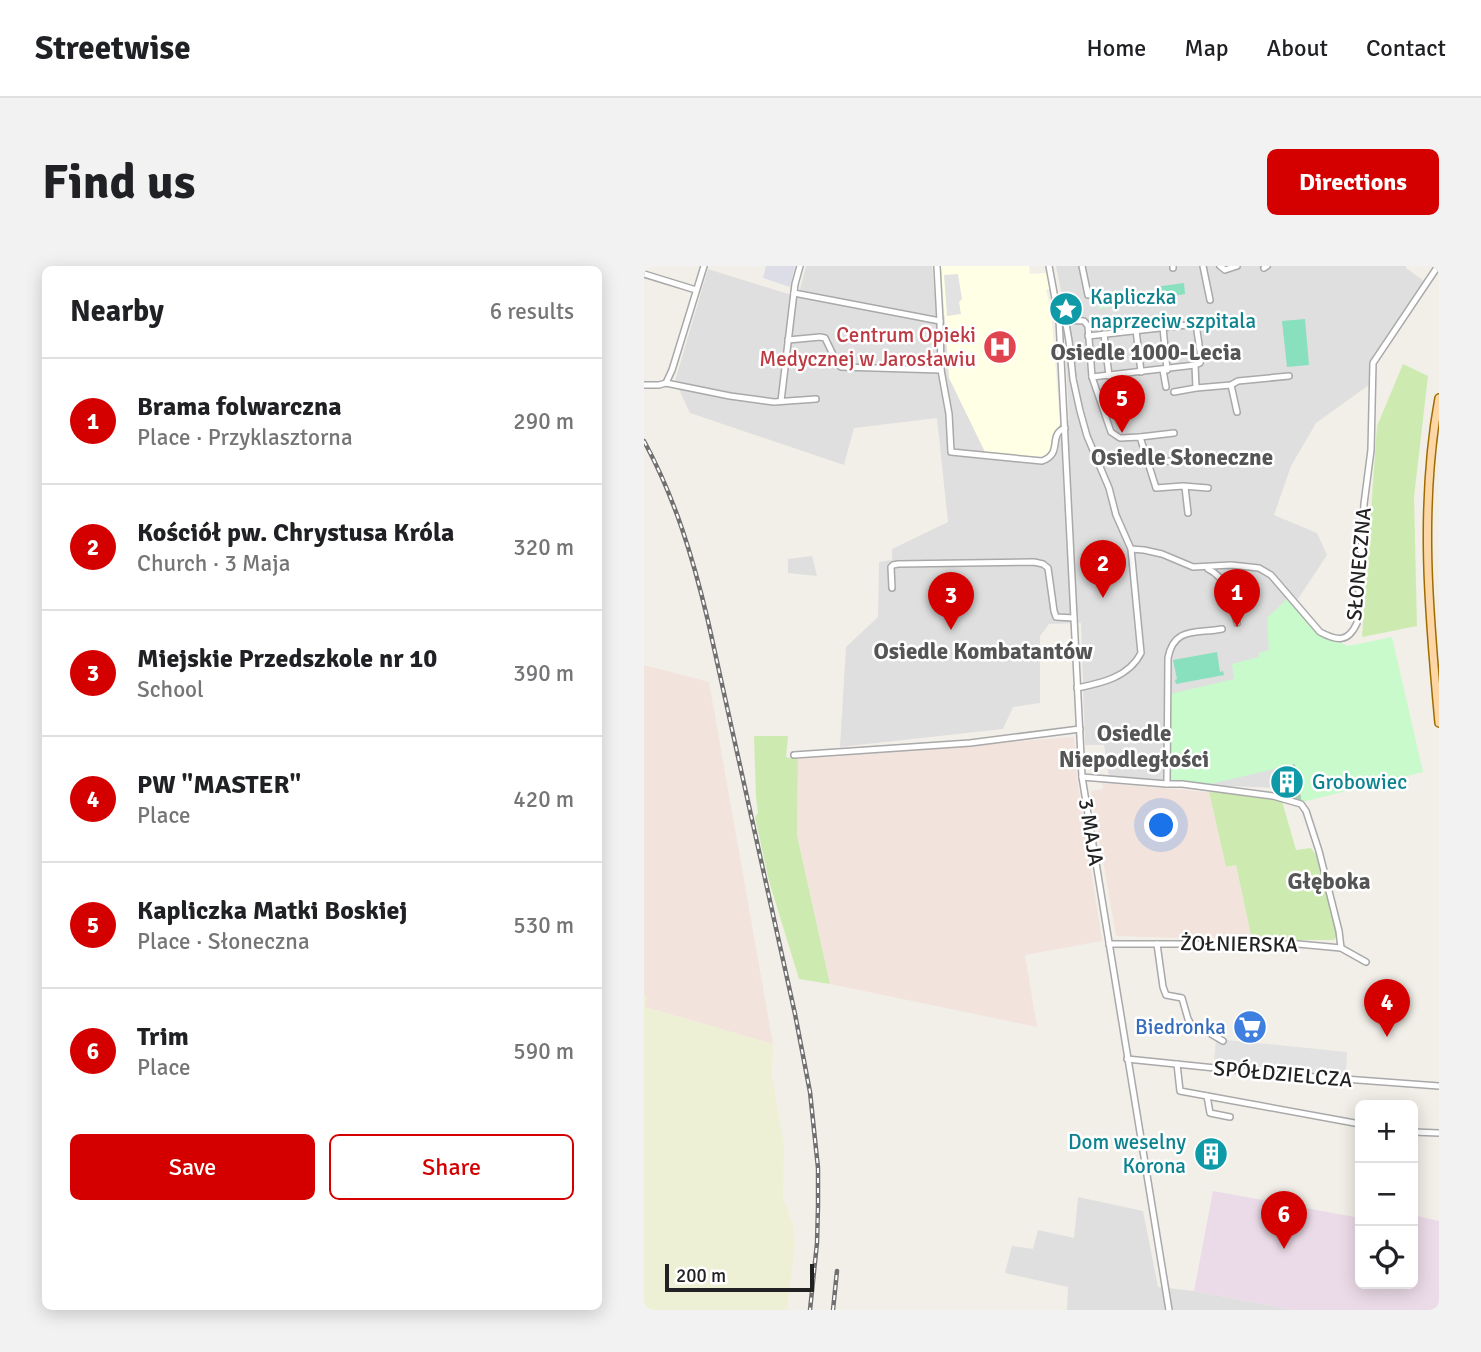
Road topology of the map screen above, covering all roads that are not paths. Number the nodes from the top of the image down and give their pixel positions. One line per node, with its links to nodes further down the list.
1 (704, 266): 11 (street)
2 (800, 266): 12 (street)
3 (937, 266): 16 (street)
4 (1049, 266): 15 (street, 3 MAJA)
5 (1082, 266): 13 (street)
6 (1203, 266): 14 (street)
7 (1220, 266): 8 (street)
8 (1237, 266)
9 (1438, 266): 48 (street, SŁONECZNA)
10 (644, 274): 11 (street)
11 (696, 290): 29 (street)
12 (794, 293): 16 (street); 21 (street)
13 (1088, 295)
14 (1210, 300)
15 (1059, 320): 20 (street); 39 (street, 3 MAJA); 47 (street)
16 (940, 321): 23 (street)
17 (1163, 327): 18 (street); 22 (street); 24 (street)
18 (1136, 330): 19 (street); 25 (street)
19 (1104, 334): 20 (street); 26 (street)
20 (1088, 336): 28 (street)
21 (788, 340): 23 (street); 37 (street)
22 (1195, 365): 24 (street); 33 (street)
23 (941, 370): 39 (street)
24 (1165, 370): 25 (street); 32 (street)
25 (1141, 372): 26 (street)
26 (1109, 376): 28 (street)
27 (1289, 376): 31 (street)
28 (1092, 377): 41 (street)
29 (666, 383): 30 (street); 37 (street)
30 (644, 385)
31 (1231, 385): 33 (street); 38 (street)
32 (1166, 387)
33 (1196, 388): 34 (street)
34 (1174, 392)
35 (1439, 398): 54 (main road)
36 (816, 399): 37 (street)
37 (781, 401)
38 (1237, 412)
39 (1065, 428): 50 (street, 3 MAJA)
40 (1174, 433): 41 (street)
41 (1140, 438): 43 (street)
42 (1224, 459): 43 (street)
43 (1148, 463): 44 (street)
44 (1185, 487): 45 (street); 46 (street)
45 (1208, 488)
46 (1188, 513)
47 (1131, 550): 48 (street, SŁONECZNA); 53 (street)
48 (1205, 567): 51 (street)
49 (892, 588): 50 (street)
50 (1074, 618): 53 (street, 3 MAJA)
51 (1237, 623)
52 (1222, 629): 58 (street)
53 (1077, 688): 55 (street, 3 MAJA)
54 (1439, 723)
55 (1080, 729): 56 (street); 57 (street, 3 MAJA)
56 (794, 755)
57 (1082, 777): 58 (street); 59 (street, 3 MAJA)
58 (1167, 784): 61 (street)
59 (1109, 944): 60 (street, ŻOŁNIERSKA); 64 (street, 3 MAJA)
60 (1157, 944): 61 (street, ŻOŁNIERSKA); 63 (street)
61 (1341, 948): 62 (street, ŻOŁNIERSKA)
62 (1366, 961)
63 (1223, 1041)
64 (1127, 1059): 65 (street, SPÓŁDZIELCZA); 72 (street, 3 MAJA)
65 (1177, 1064): 66 (street, SPÓŁDZIELCZA); 67 (street)
66 (1439, 1086)
67 (1207, 1096): 68 (street); 69 (street)
68 (1230, 1117)
69 (1355, 1123)
70 (1418, 1132): 71 (street)
71 (1439, 1133)
72 (1169, 1310)

